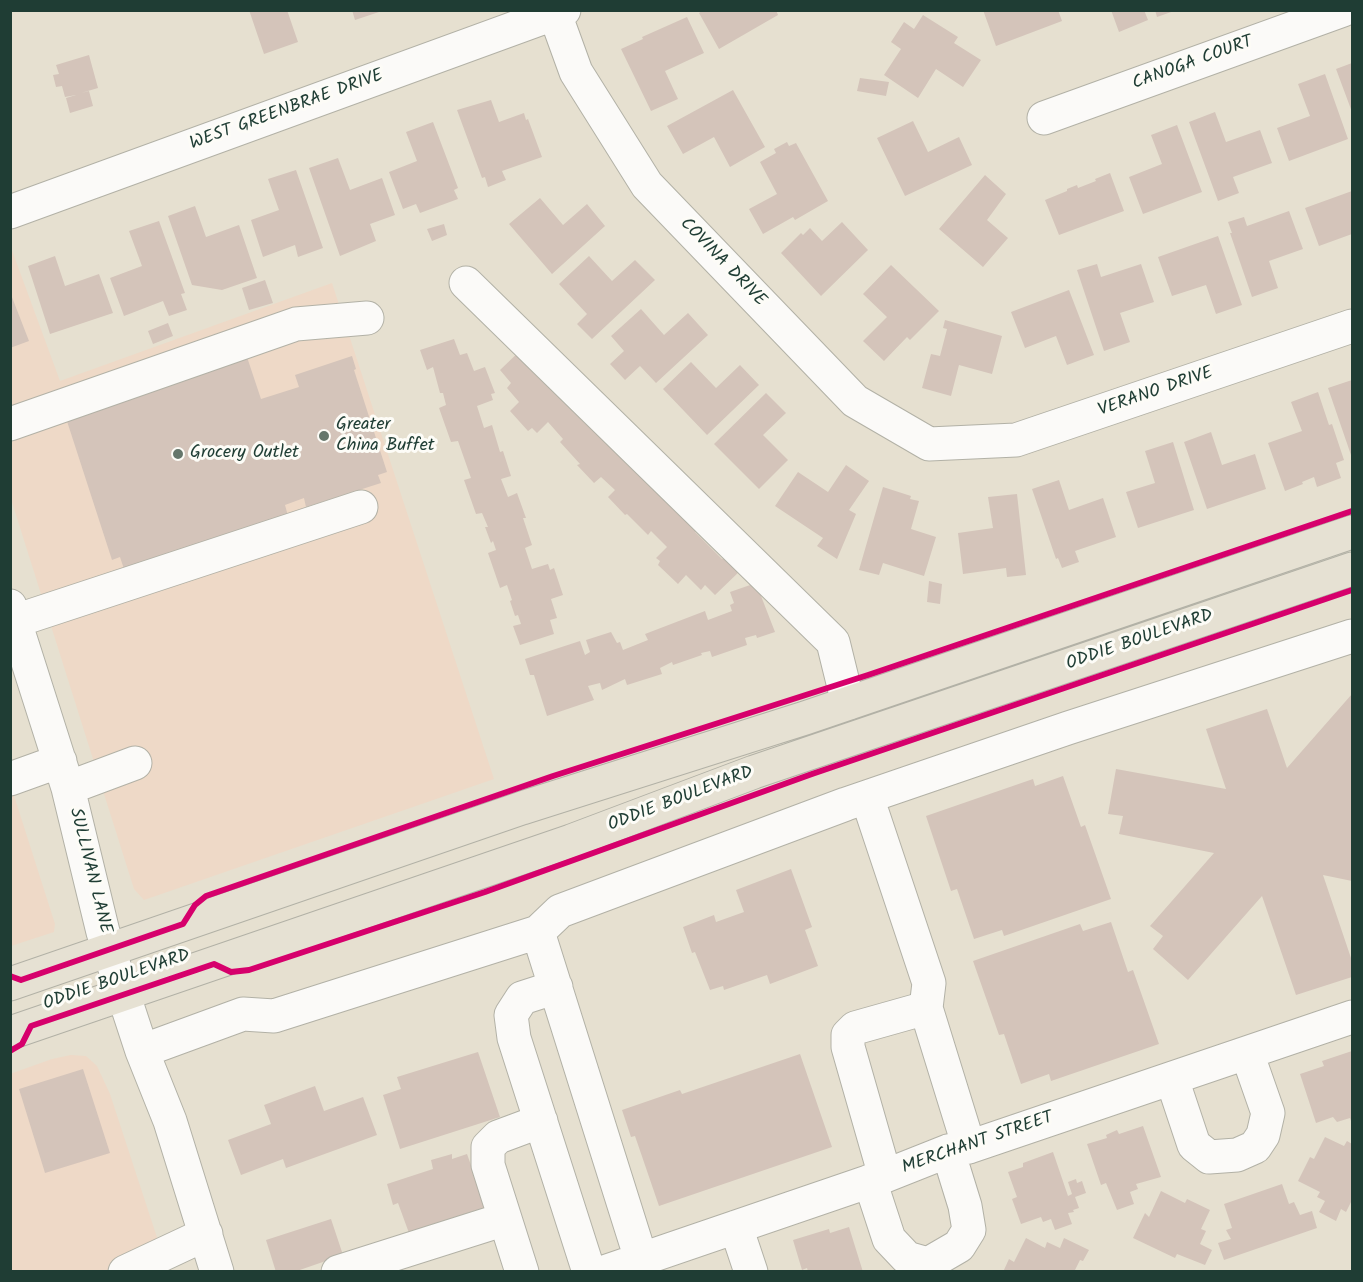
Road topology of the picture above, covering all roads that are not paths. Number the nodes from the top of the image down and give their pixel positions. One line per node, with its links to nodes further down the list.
1 (1342, 10): 3 (street, CANOGA COURT)
2 (560, 12): 4 (street, WEST GREENBRAE DRIVE); 9 (street, COVINA DRIVE)
3 (1044, 118)
4 (10, 212)
5 (466, 283): 15 (street)
6 (368, 318): 8 (street)
7 (1353, 326): 9 (street, VERANO DRIVE)
8 (10, 424)
9 (956, 443)
10 (361, 507): 13 (street)
11 (1353, 532): 15 (main road, ODDIE BOULEVARD)
12 (1353, 569): 24 (main road, ODDIE BOULEVARD)
13 (13, 613): 17 (street, SULLIVAN LANE)
14 (1353, 636): 19 (street)
15 (848, 703): 21 (main road, ODDIE BOULEVARD)
16 (135, 763): 17 (street)
17 (64, 775): 18 (street); 21 (street, SULLIVAN LANE)
18 (10, 779)
19 (867, 797): 20 (street); 25 (street)
20 (538, 932): 23 (street); 28 (street)
21 (109, 949): 22 (main road, ODDIE BOULEVARD); 24 (street, SULLIVAN LANE)
22 (10, 984)
23 (556, 987): 31 (street); 37 (street)
24 (124, 995): 27 (main road, ODDIE BOULEVARD); 28 (street, SULLIVAN LANE)
25 (926, 1008): 32 (street); 33 (street)
26 (1353, 1017): 29 (street, MERCHANT STREET)
27 (10, 1033)
28 (142, 1051): 36 (street, SULLIVAN LANE)
29 (1247, 1053): 30 (street, MERCHANT STREET); 30 (street)
30 (1172, 1079): 32 (street, MERCHANT STREET)
31 (541, 1120): 34 (street); 43 (street)
32 (959, 1149): 33 (street, MERCHANT STREET); 33 (street)
33 (878, 1179): 35 (street, MERCHANT STREET)
34 (505, 1220): 38 (street); 42 (street)
35 (736, 1227): 37 (street, MERCHANT STREET); 45 (street)
36 (206, 1234): 39 (street); 40 (street, SULLIVAN LANE)
37 (641, 1259): 44 (street, MERCHANT STREET)
38 (395, 1263): 41 (street)
39 (125, 1272)
40 (217, 1272)
41 (338, 1272)
42 (522, 1272)
43 (589, 1272)
44 (604, 1272)
45 (752, 1272)

